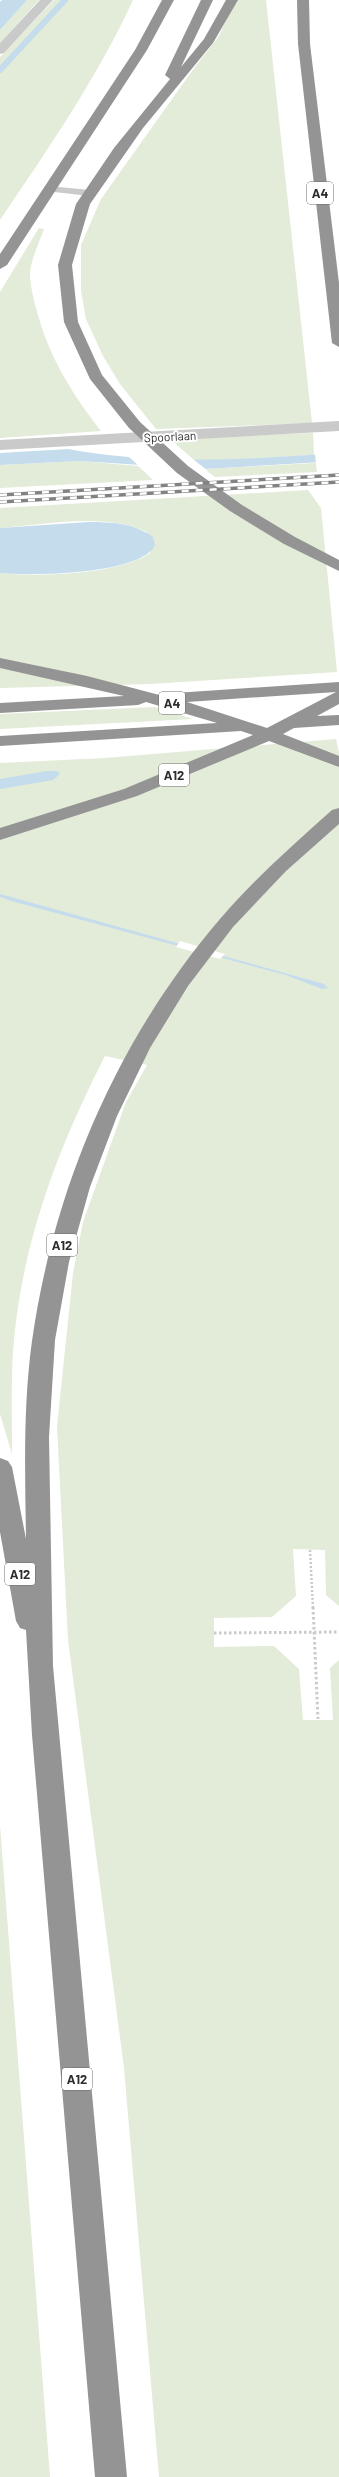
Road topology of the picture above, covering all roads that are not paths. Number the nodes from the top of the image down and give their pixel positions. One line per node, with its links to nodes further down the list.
1 (47, 0): 8 (street)
2 (168, 0): 10 (highway)
3 (207, 0): 9 (highway)
4 (232, 0): 9 (highway)
5 (295, 0): 7 (highway)
6 (303, 0): 7 (highway, A4)
7 (304, 44): 13 (highway, A4)
8 (0, 50)
9 (159, 100): 11 (highway)
10 (49, 189): 11 (lane); 12 (highway)
11 (90, 193): 16 (highway)
12 (0, 265)
13 (339, 343)
14 (339, 426): 15 (street, Spoorlaan)
15 (0, 445)
16 (339, 566)
17 (0, 663): 23 (highway, A4)
18 (339, 687): 20 (highway)
19 (339, 697): 25 (highway, A12)
20 (0, 708)
21 (339, 720): 22 (highway)
22 (0, 741)
23 (339, 762)
24 (339, 814): 27 (highway, A12)
25 (0, 834)
26 (0, 1467): 27 (highway, A12)
27 (40, 1681): 28 (highway, A12)
28 (110, 2477)

